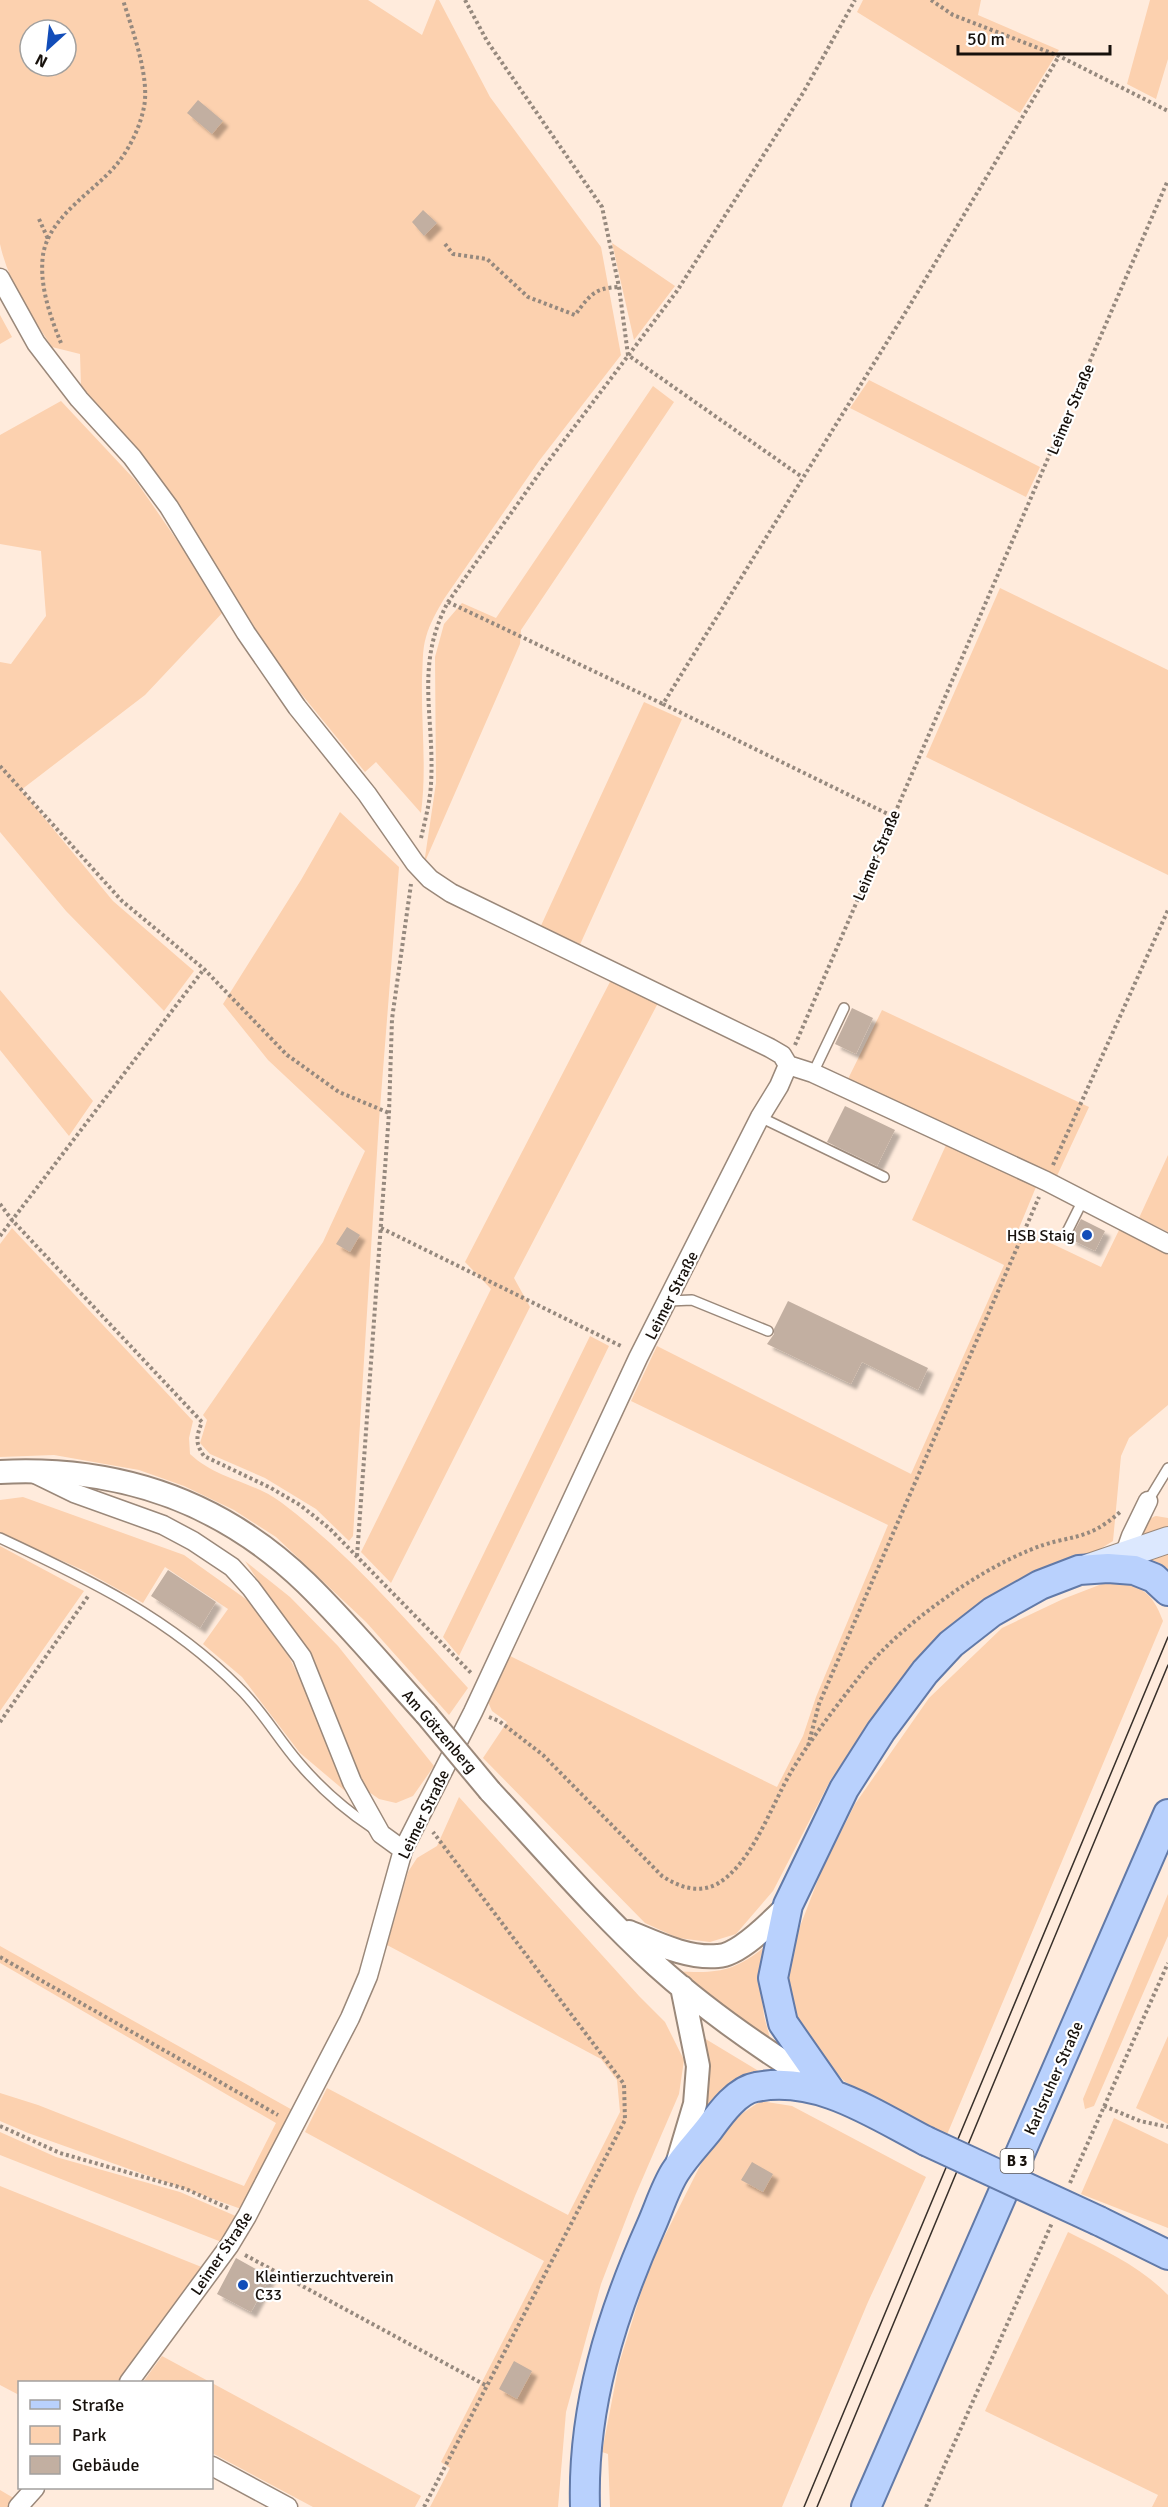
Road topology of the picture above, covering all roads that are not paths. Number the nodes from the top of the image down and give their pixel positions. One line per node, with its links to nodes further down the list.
1 (0, 278): 3 (street)
2 (844, 1008): 4 (lane)
3 (788, 1065): 4 (street); 5 (street, Leimer Straße)
4 (813, 1073): 7 (street)
5 (760, 1118): 6 (lane); 10 (street, Leimer Straße)
6 (884, 1177)
7 (1083, 1200): 8 (lane); 9 (street)
8 (1066, 1234)
9 (1168, 1244)
10 (669, 1301): 11 (lane); 23 (street, Leimer Straße)
11 (768, 1331)
12 (1168, 1468): 15 (lane)
13 (27, 1470): 14 (street, Am Götzenberg); 22 (street); 25 (street, Am Götzenberg, bridge)
14 (0, 1472)
15 (1144, 1509): 18 (street)
16 (0, 1538): 22 (lane)
17 (1168, 1540): 18 (main road)
18 (1125, 1553): 19 (main road)
19 (1079, 1570): 20 (main road); 24 (main road)
20 (1168, 1591)
21 (1168, 1814): 37 (main road, Karlsruher Straße / B 3)
22 (381, 1834): 23 (street)
23 (403, 1850): 31 (street, Leimer Straße)
24 (788, 1905): 25 (street); 27 (main road)
25 (615, 1926): 26 (street, Am Götzenberg)
26 (682, 1987): 27 (street, Am Götzenberg); 28 (street)
27 (831, 2092): 28 (main road); 29 (main road, B 3, bridge)
28 (675, 2172): 36 (main road)
29 (1161, 2249): 30 (main road)
30 (1168, 2269)
31 (130, 2381)
32 (213, 2467): 35 (street)
33 (33, 2489): 34 (street)
34 (18, 2507)
35 (288, 2507)
36 (585, 2507)
37 (866, 2507)

